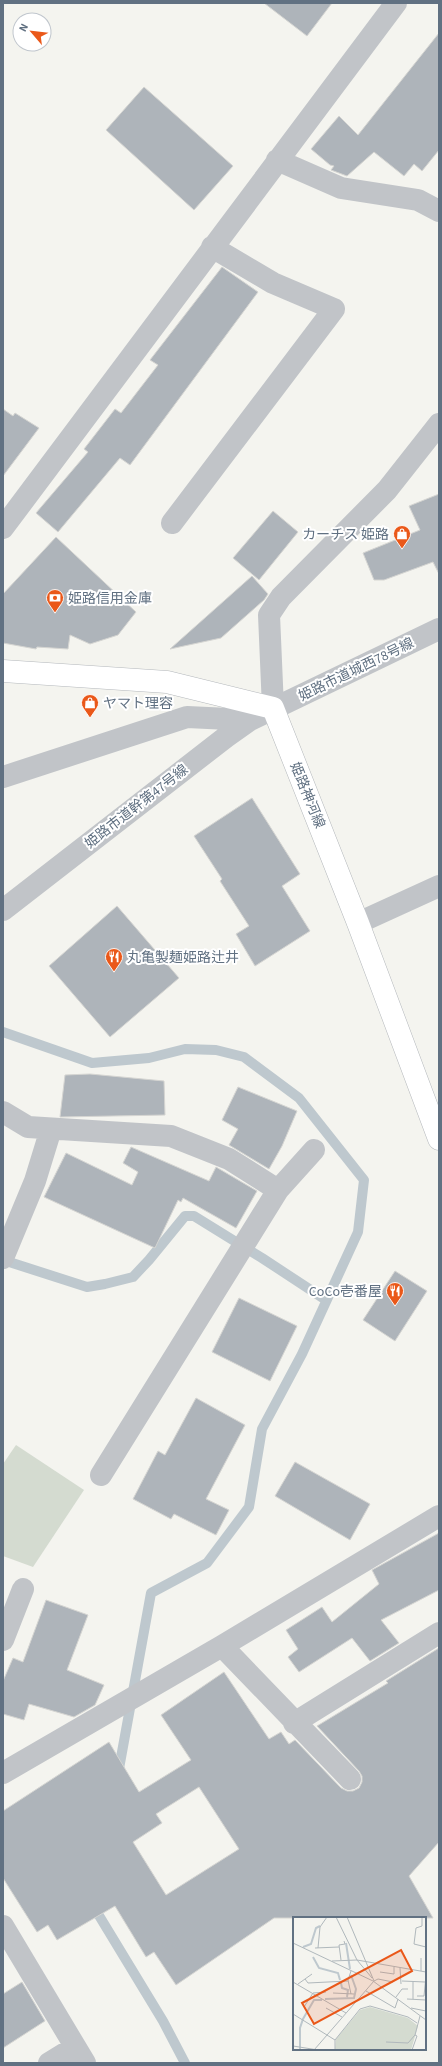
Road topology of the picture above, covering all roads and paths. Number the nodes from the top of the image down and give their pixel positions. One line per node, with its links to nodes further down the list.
1 (396, 3): 2 (street)
2 (277, 160): 3 (street); 4 (street)
3 (439, 211)
4 (212, 247): 6 (street); 7 (street)
5 (439, 424): 10 (street)
6 (172, 523)
7 (3, 528)
8 (439, 629): 10 (street, 姫路市道城西78号線)
9 (3, 671): 10 (main road)
10 (273, 708): 11 (street, 姫路市道幹第47号線); 15 (main road, 姫路神河線)
11 (250, 720): 12 (street); 14 (street, 姫路市道幹第47号線)
12 (3, 777)
13 (439, 886): 15 (street)
14 (3, 910)
15 (358, 923): 18 (main road, 姫路神河線)
16 (3, 1112): 17 (street)
17 (51, 1129): 20 (street); 21 (street)
18 (439, 1139)
19 (314, 1150): 20 (street)
20 (278, 1190): 22 (street)
21 (3, 1258)
22 (101, 1475)
23 (439, 1516): 27 (street)
24 (23, 1589): 26 (street)
25 (439, 1633): 28 (street)
26 (3, 1640)
27 (222, 1646): 28 (street); 29 (street)
28 (294, 1722): 30 (street)
29 (3, 1773)
30 (350, 1779)
31 (3, 1926): 32 (street)
32 (80, 2055): 33 (street)
33 (49, 2063)

